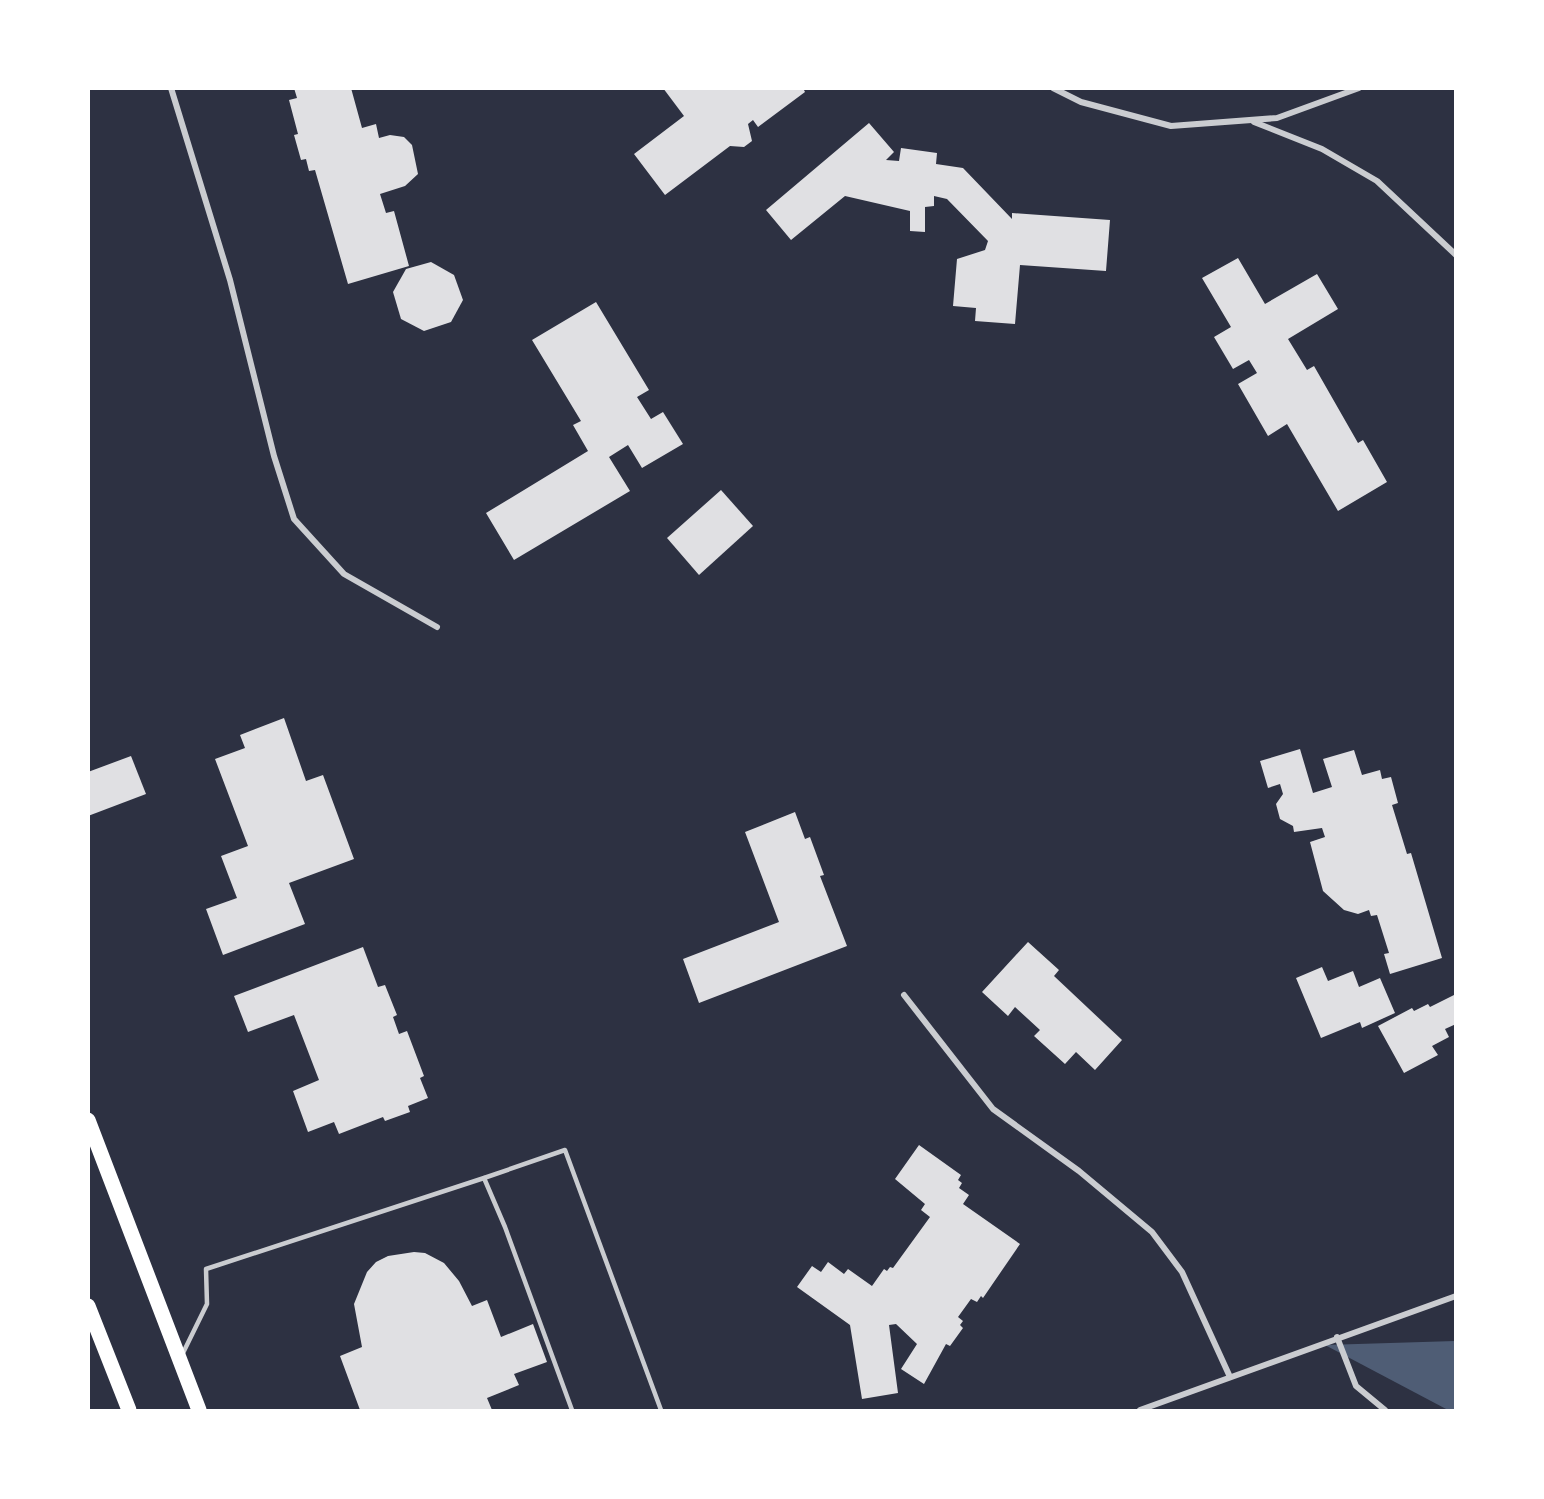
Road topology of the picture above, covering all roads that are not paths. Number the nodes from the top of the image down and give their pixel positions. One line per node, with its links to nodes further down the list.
1 (171, 88): 6 (street)
2 (1053, 88): 4 (street)
3 (1359, 88): 4 (street)
4 (1251, 120): 5 (street)
5 (1455, 255)
6 (437, 627)
7 (904, 995): 14 (street)
8 (88, 1120): 13 (main road)
9 (484, 1178): 13 (lane); 17 (lane); 18 (lane)
10 (1455, 1296): 12 (street)
11 (88, 1306): 15 (main road)
12 (1337, 1337): 14 (street); 20 (street)
13 (180, 1361): 16 (main road)
14 (1230, 1377): 19 (street)
15 (129, 1410)
16 (199, 1410)
17 (572, 1410)
18 (662, 1410)
19 (1140, 1410)
20 (1385, 1410)

